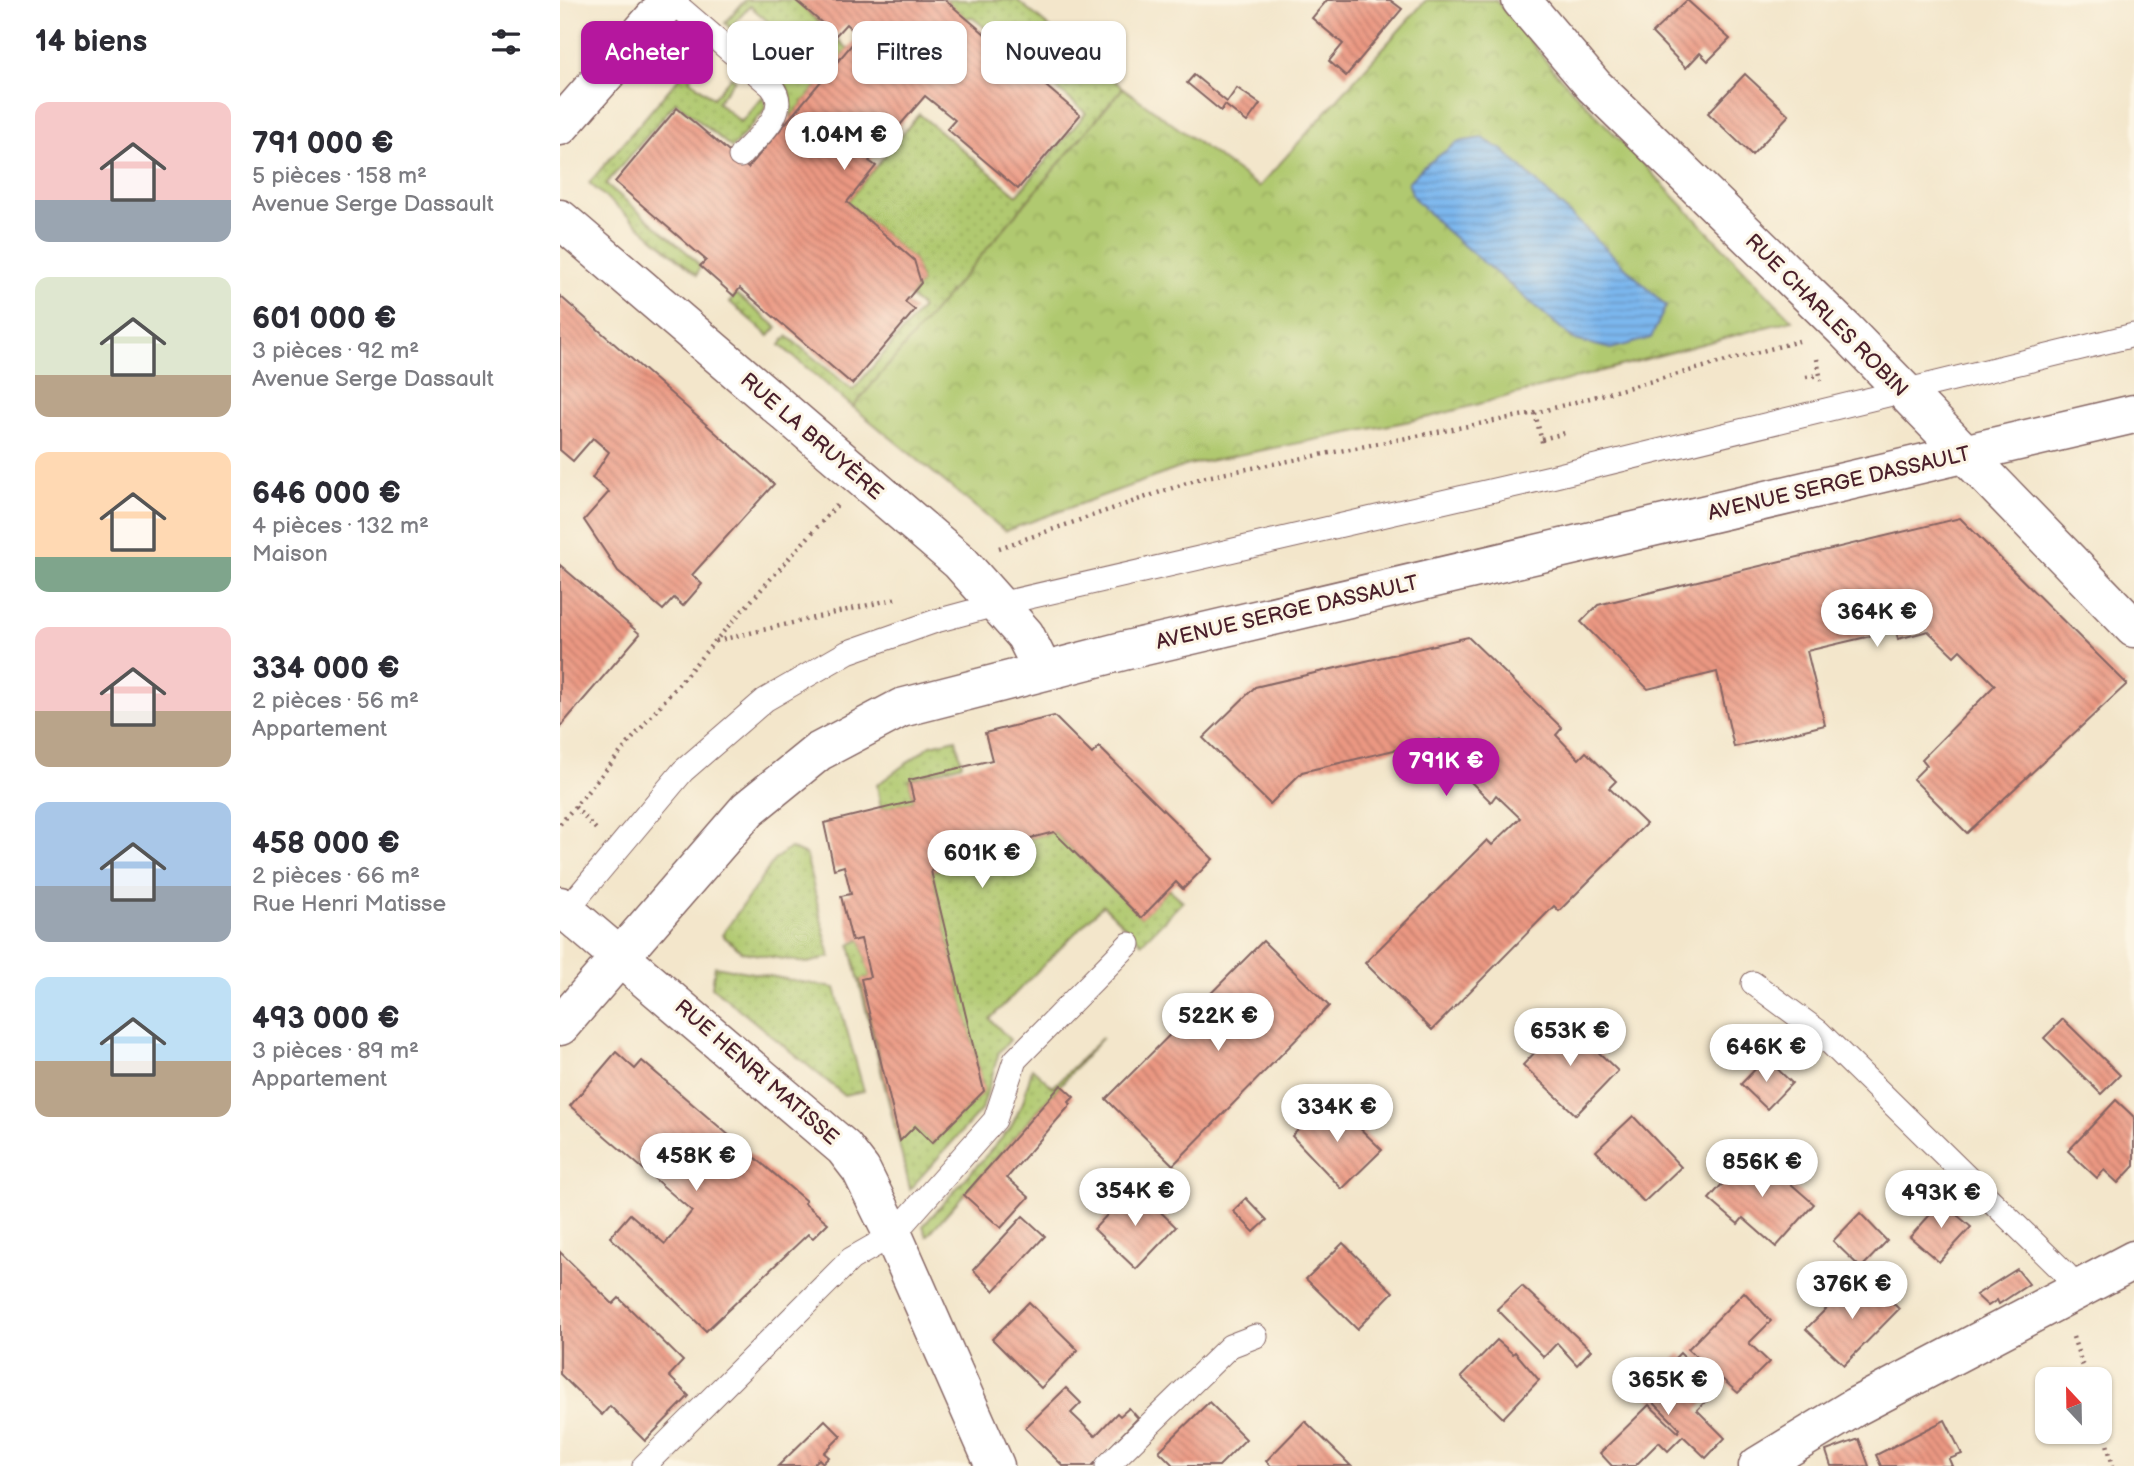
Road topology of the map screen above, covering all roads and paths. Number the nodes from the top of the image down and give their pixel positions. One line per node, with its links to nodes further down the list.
1 (670, 0): 3 (street); 4 (lane)
2 (1521, 0): 6 (street, RUE CHARLES ROBIN)
3 (560, 126)
4 (740, 156)
5 (560, 219): 15 (street, RUE LA BRUYÈRE)
6 (1844, 329): 10 (street, RUE CHARLES ROBIN); 16 (path)
7 (2134, 335): 10 (lane)
8 (1820, 375): 9 (path)
9 (1806, 377)
10 (1904, 391): 14 (street, RUE CHARLES ROBIN); 18 (lane)
11 (2134, 414): 14 (street, AVENUE SERGE DASSAULT)
12 (1565, 433): 13 (path)
13 (1542, 439)
14 (1966, 453): 19 (street, RUE CHARLES ROBIN); 21 (street, AVENUE SERGE DASSAULT)
15 (860, 478): 16 (street, RUE LA BRUYÈRE); 20 (path)
16 (960, 562): 18 (street, RUE LA BRUYÈRE)
17 (908, 595): 20 (path)
18 (999, 604): 21 (street, RUE LA BRUYÈRE); 23 (lane)
19 (2134, 628)
20 (715, 641): 22 (path)
21 (1044, 671): 25 (street, AVENUE SERGE DASSAULT)
22 (560, 824)
23 (562, 912): 25 (street, RUE HENRI MATISSE)
24 (1129, 944): 28 (lane)
25 (620, 954): 27 (street, AVENUE SERGE DASSAULT); 28 (street, RUE HENRI MATISSE)
26 (1753, 983): 31 (lane)
27 (560, 1026)
28 (893, 1235): 34 (lane); 35 (street, RUE HENRI MATISSE)
29 (2134, 1260): 31 (street)
30 (2134, 1286): 31 (street)
31 (2078, 1292): 37 (street)
32 (1256, 1336): 36 (lane)
33 (2107, 1444): 38 (path)
34 (644, 1466)
35 (995, 1466)
36 (1107, 1466)
37 (1758, 1466)
38 (2113, 1466)

